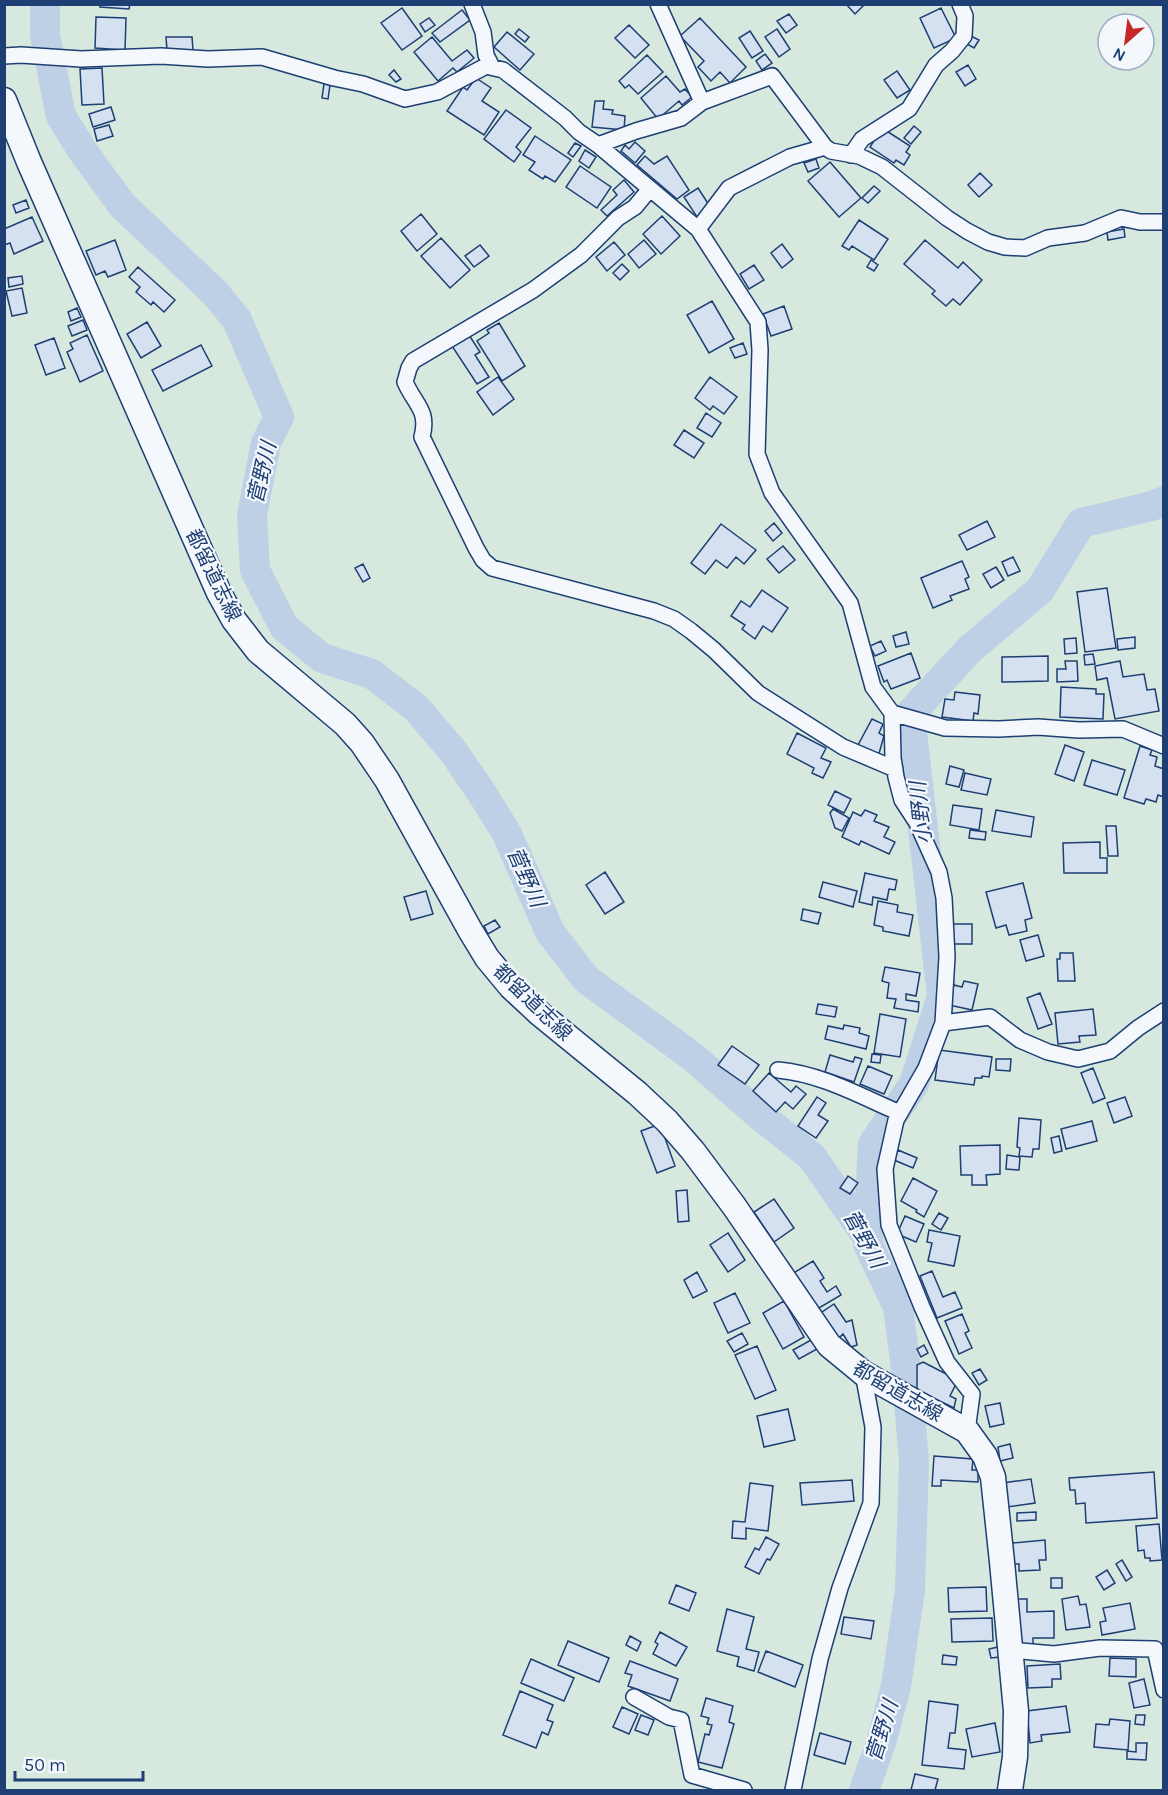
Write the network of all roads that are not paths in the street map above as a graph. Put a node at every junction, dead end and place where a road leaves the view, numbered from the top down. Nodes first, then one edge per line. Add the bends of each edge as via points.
1 (472, 4) edge
2 (658, 4) edge
3 (960, 4) edge
4 (4, 56) edge
5 (492, 67) junction
6 (4, 100) edge
7 (702, 102) junction
8 (598, 146) junction
9 (825, 147) junction
10 (851, 155) junction
11 (649, 190) junction
12 (1164, 222) edge
13 (698, 229) junction
14 (892, 713) junction
15 (1164, 746) edge
16 (895, 769) junction
17 (1164, 1011) edge
18 (943, 1023) junction
19 (778, 1070) dead end
20 (900, 1113) junction
21 (863, 1373) junction
22 (967, 1431) junction
23 (1010, 1650) junction
24 (1164, 1690) edge
25 (634, 1697) dead end
26 (744, 1791) edge
27 (793, 1791) edge
28 (1010, 1791) edge

1 - 5 street
2 - 7 street
3 - 10 street via 965,16 964,36 936,65 909,108 861,139
4 - 5 street via 262,57 405,99 437,92 486,66
5 - 8 street via 503,70
6 - 21 main road, 都留道志線 via 234,620 258,651 362,743 387,780 487,958 511,987 666,1121 734,1206 830,1345
7 - 8 street via 681,118
7 - 9 street via 772,76
8 - 11 street
9 - 10 street
9 - 13 street via 790,156 729,188
10 - 12 street via 882,166 947,218 988,242 1005,247 1025,248 1048,238 1085,233 1122,218
11 - 13 street
11 - 16 street via 581,255 533,290 413,362 405,382 424,414 422,437 476,548 492,568 674,619 714,650 758,693 843,747
13 - 14 street via 758,322 757,454 772,494 850,603 873,687
14 - 15 street via 945,728 1123,729
14 - 16 street
16 - 18 street via 902,800 939,872 944,898 948,957
17 - 18 street via 1110,1051 1078,1059 1020,1040 990,1017
18 - 20 street via 926,1068
19 - 20 street via 825,1079
20 - 22 street via 885,1169 890,1226 947,1362 972,1394
21 - 22 main road, 都留道志線
21 - 27 street via 873,1427 871,1503 823,1648
22 - 23 main road, 都留道志線 via 985,1456 993,1477
23 - 24 street via 1054,1654 1100,1648 1155,1649
23 - 28 main road, 都留道志線 via 1016,1711
25 - 26 street via 681,1720 692,1775

